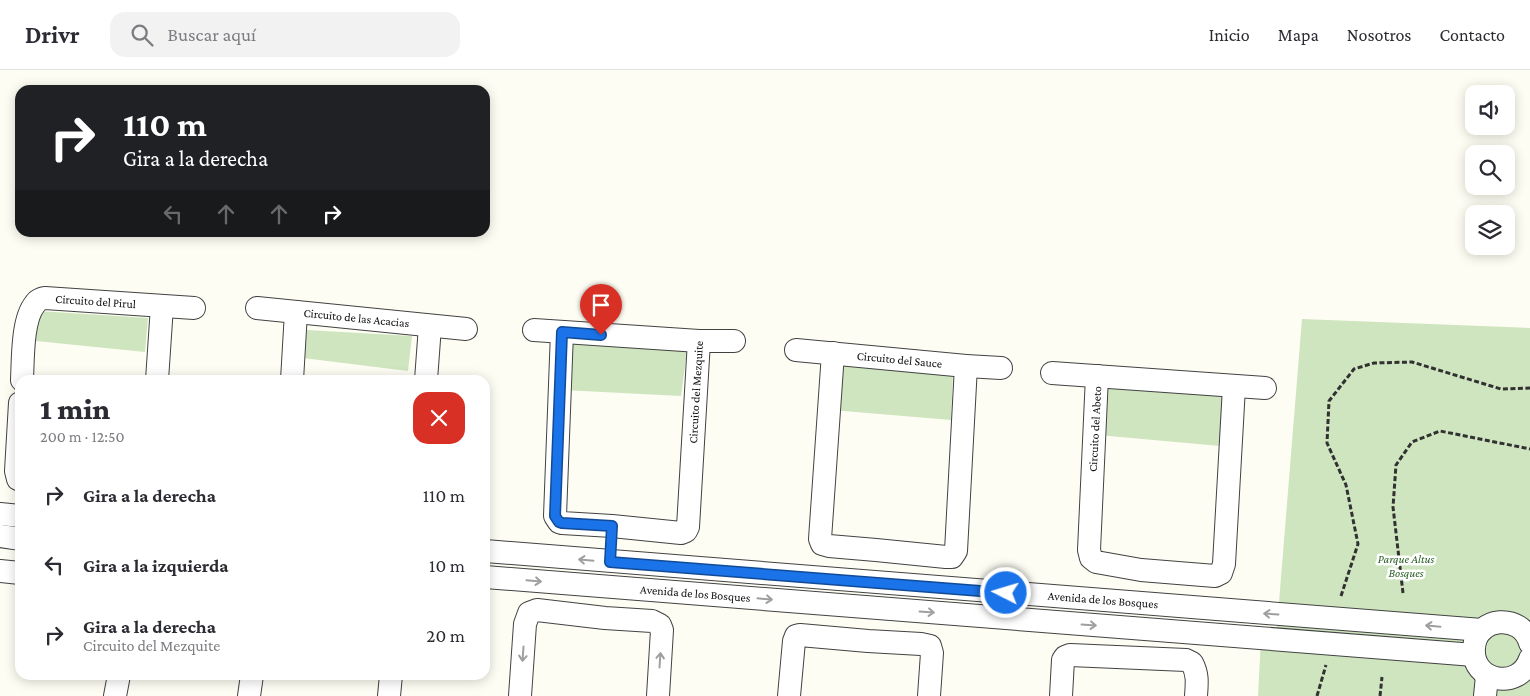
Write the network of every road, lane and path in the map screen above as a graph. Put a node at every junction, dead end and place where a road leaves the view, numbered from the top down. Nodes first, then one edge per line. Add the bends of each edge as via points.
1 (162, 306) junction
2 (194, 308) dead end
3 (257, 308) dead end
4 (296, 312) junction
5 (430, 326) junction
6 (466, 329) dead end
7 (534, 330) dead end
8 (562, 332) junction
9 (699, 341) junction
10 (734, 341) dead end
11 (796, 350) dead end
12 (833, 353) junction
13 (966, 366) junction
14 (1001, 368) dead end
15 (1052, 373) dead end
16 (22, 375) edge
17 (157, 375) edge
18 (292, 375) edge
19 (426, 375) edge
20 (1097, 376) junction
21 (1234, 387) junction
22 (1265, 388) dead end
23 (1530, 388) edge
24 (1530, 449) edge
25 (0, 514) edge
26 (15, 516) edge
27 (612, 526) junction
28 (0, 536) edge
29 (15, 538) edge
30 (876, 550) junction
31 (490, 552) edge
32 (610, 562) junction
33 (1141, 570) junction
34 (0, 571) edge
35 (15, 572) edge
36 (490, 577) edge
37 (873, 582) junction
38 (608, 586) junction
39 (1403, 593) dead end
40 (1140, 603) junction
41 (870, 608) junction
42 (606, 618) junction
43 (1335, 619) junction
44 (1139, 629) junction
45 (1482, 630) junction
46 (1529, 637) edge
47 (868, 641) junction
48 (1332, 644) junction
49 (1474, 655) junction
50 (1139, 659) junction
51 (1528, 663) edge
52 (1382, 677) dead end
53 (118, 680) edge
54 (251, 680) edge
55 (391, 680) edge
56 (1486, 686) edge
57 (115, 696) edge
58 (249, 696) edge
59 (389, 696) edge
60 (520, 696) edge
61 (658, 696) edge
62 (789, 696) edge
63 (929, 696) edge
64 (1061, 696) edge
65 (1196, 696) edge
66 (1317, 696) edge
67 (1380, 696) edge
68 (1519, 696) edge

1 - 2 street
1 - 16 street, Circuito del Pirul via 40,300 35,303 28,320
1 - 17 street
3 - 4 street
4 - 5 street, Circuito de las Acacias
4 - 18 street, Circuito de las Acacias
5 - 6 street, Circuito de las Acacias
5 - 19 street
7 - 8 street, Circuito del Mezquite
8 - 9 street, Circuito del Mezquite
8 - 27 street via 555,516 559,522
9 - 10 street
9 - 27 street, Circuito del Mezquite via 686,532
11 - 12 street, Circuito del Sauce
12 - 13 street, Circuito del Sauce
12 - 30 street via 820,539 822,544 829,546
13 - 14 street, Circuito del Sauce
13 - 30 street via 956,551 952,557
15 - 20 street
20 - 21 street, Circuito del Abeto
20 - 33 street, Circuito del Abeto via 1089,550 1096,562
21 - 22 street, Circuito del Abeto
21 - 33 street via 1221,573 1215,576
23 - 43 path via 1501,389 1412,362 1374,363 1354,369 1328,401 1327,443 1346,485 1358,544
24 - 39 path via 1440,431 1412,442 1396,466 1393,507
25 - 26 street
27 - 32 street
28 - 29 street
30 - 37 street
32 -> 31 street, Avenida de los Bosques
32 - 37 street, Avenida de los Bosques
32 - 38 street
33 - 40 street
34 - 35 street
36 -> 38 street, Avenida de los Bosques
37 - 40 street, Avenida de los Bosques
37 - 41 street
38 -> 41 street, Avenida de los Bosques
38 - 42 street
43 -> 40 street, Avenida de los Bosques
40 - 44 street
41 -> 44 street, Avenida de los Bosques
41 - 47 street
42 -> 60 street via 537,610 529,613 525,624
61 -> 42 street via 660,625 652,621
45 -> 43 street, Avenida de los Bosques
44 - 48 street, Avenida de los Bosques
44 - 50 street
45 - 46 street via 1489,624 1510,622
45 - 49 street via 1474,645
47 - 62 street via 796,636
47 - 63 street via 930,646
48 - 49 street, Avenida de los Bosques
48 - 66 path
49 - 56 street
50 - 64 street via 1065,657
50 - 65 street via 1192,663 1198,680
51 - 56 street via 1510,679
51 - 68 street
52 - 67 path
53 - 57 street
54 - 58 street
55 - 59 street

